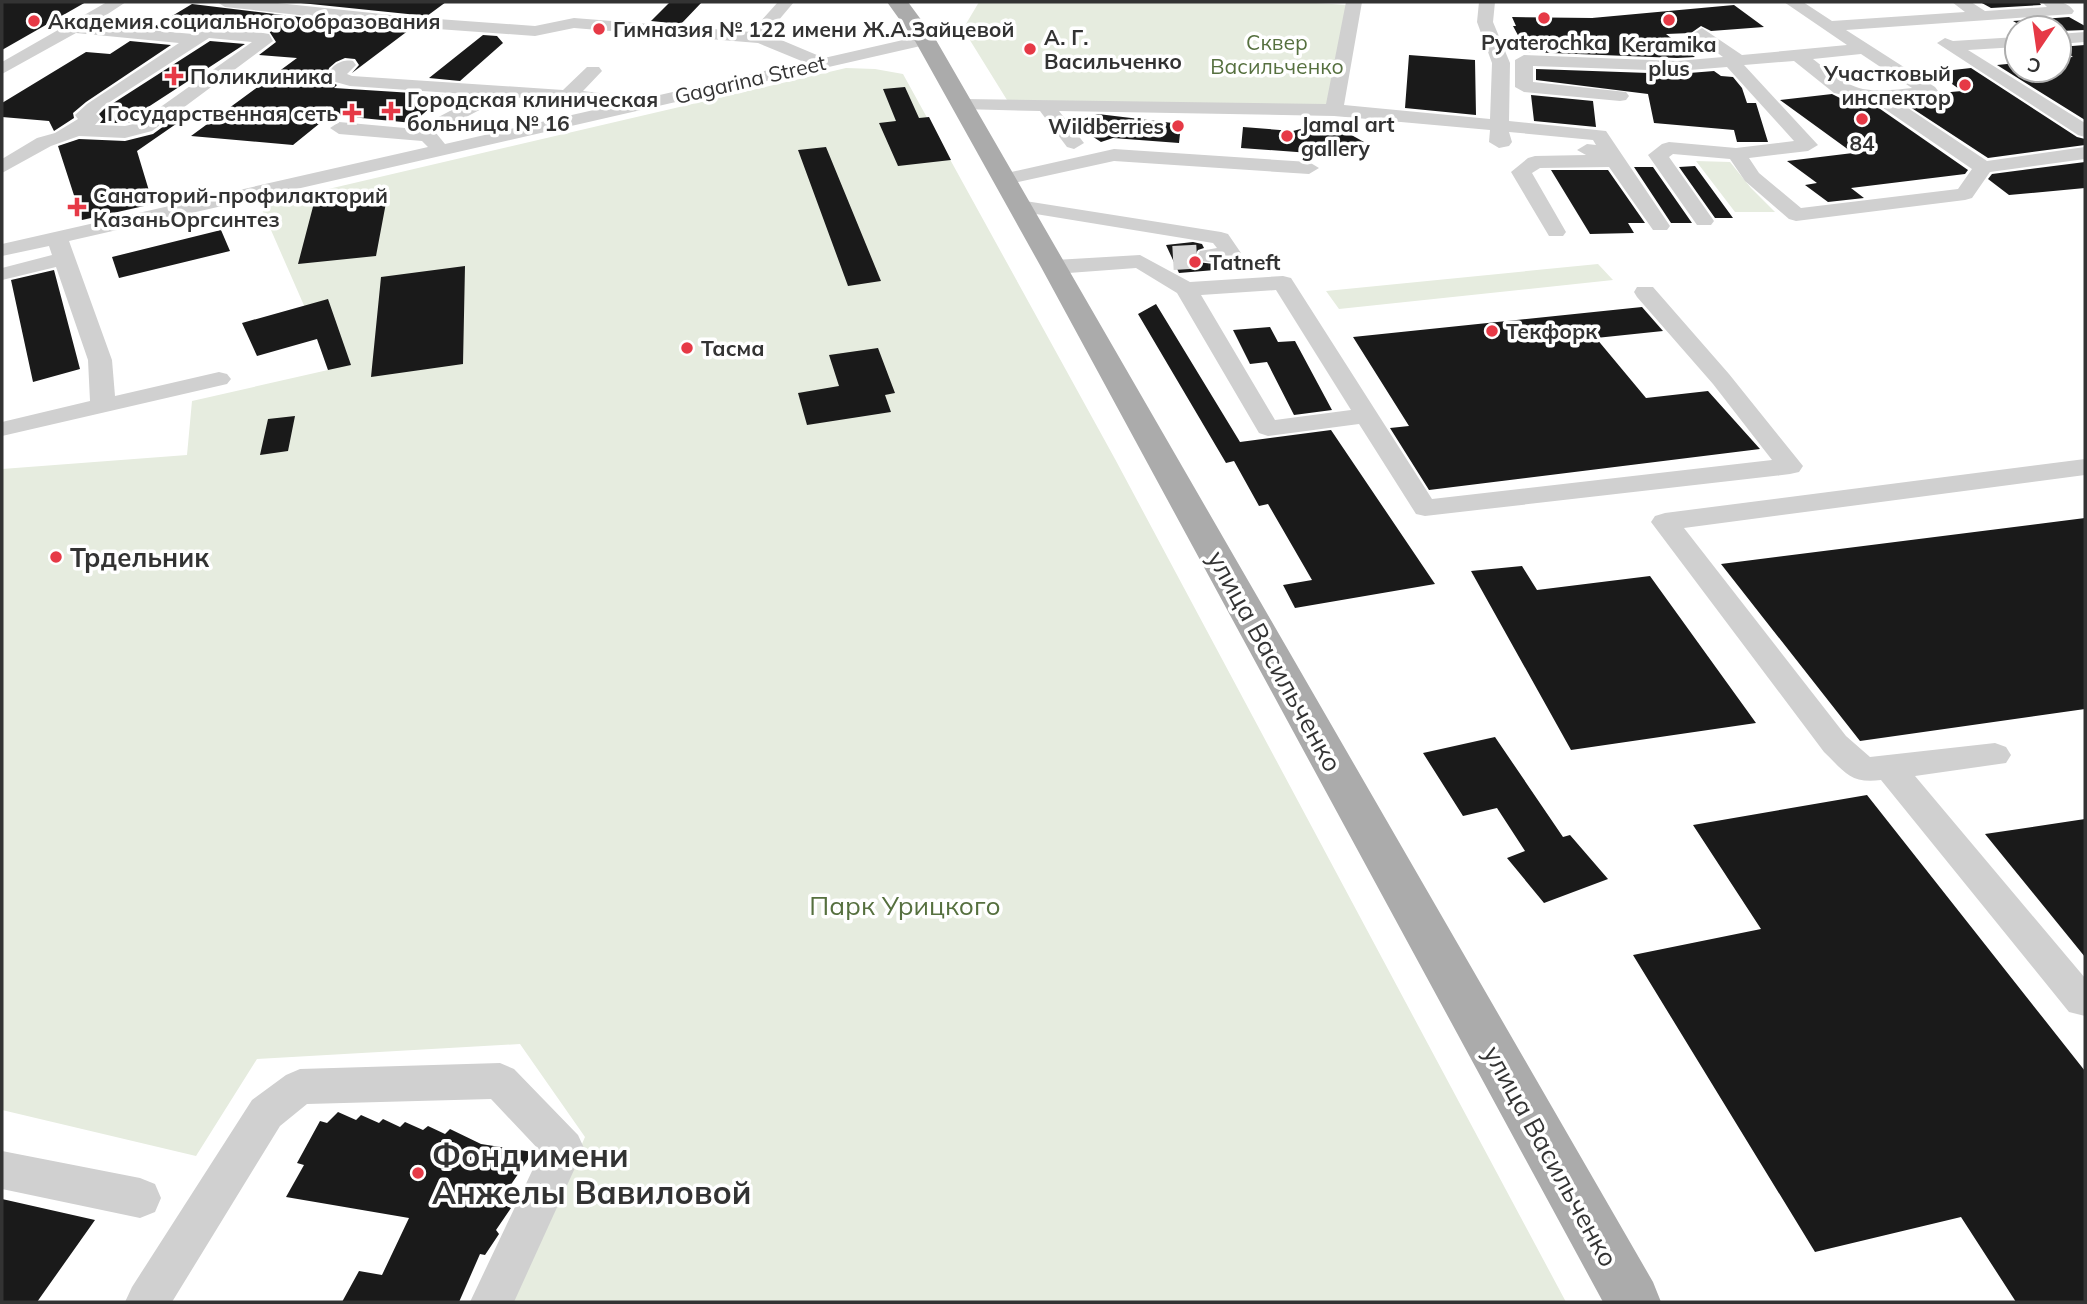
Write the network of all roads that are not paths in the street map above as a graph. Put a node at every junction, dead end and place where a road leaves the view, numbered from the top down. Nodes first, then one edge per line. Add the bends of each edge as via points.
1 (118, 2) edge
2 (225, 2) edge
3 (786, 2) edge
4 (897, 2) edge
5 (921, 2) edge
6 (1354, 2) edge
7 (1793, 2) edge
8 (1960, 2) edge
9 (2050, 2) edge
10 (247, 3) edge
11 (392, 4) edge
12 (1487, 6) edge
13 (428, 9) dead end
14 (314, 10) junction
15 (1982, 16) junction
16 (1911, 20) junction
17 (1505, 25) dead end
18 (1829, 26) junction
19 (2001, 27) dead end
20 (74, 28) junction
21 (918, 32) junction
22 (1702, 33) dead end
23 (756, 37) junction
24 (191, 42) junction
25 (2003, 42) edge
26 (1517, 44) dead end
27 (1573, 45) dead end
28 (1950, 46) junction
29 (1864, 49) junction
30 (1798, 55) junction
31 (1735, 61) junction
32 (821, 63) junction
33 (347, 65) dead end
34 (2, 69) edge
35 (593, 71) dead end
36 (500, 92) junction
37 (567, 96) junction
38 (1620, 96) dead end
39 (593, 97) dead end
40 (1879, 97) junction
41 (961, 104) junction
42 (1045, 105) junction
43 (1334, 110) junction
44 (1499, 126) junction
45 (339, 128) dead end
46 (76, 130) junction
47 (2085, 131) edge
48 (419, 135) junction
49 (1074, 143) dead end
50 (440, 150) junction
51 (2085, 153) edge
52 (1736, 154) junction
53 (1611, 155) junction
54 (2, 167) edge
55 (1983, 167) junction
56 (1309, 168) dead end
57 (1012, 192) junction
58 (1704, 221) dead end
59 (1661, 226) dead end
60 (1556, 232) dead end
61 (60, 248) junction
62 (2, 250) edge
63 (1208, 256) tunnel mouth
64 (1173, 258) tunnel mouth
65 (1140, 261) junction
66 (1055, 267) junction
67 (2, 274) edge
68 (1186, 289) junction
69 (1645, 292) dead end
70 (219, 379) dead end
71 (103, 406) junction
72 (1368, 415) junction
73 (2, 429) edge
74 (2085, 467) edge
75 (1995, 755) dead end
76 (1889, 767) junction
77 (2082, 1001) dead end
78 (2, 1170) edge
79 (140, 1198) dead end
80 (147, 1302) edge
81 (492, 1302) edge
82 (1633, 1302) edge

1 - 20 street
2 - 10 street
3 - 23 street
4 - 21 main road, улица Васильченко
5 - 21 main road
6 - 43 street
7 - 18 street
8 - 15 street
9 - 15 street via 2066,11
10 - 14 street
11 - 13 street
11 - 14 street
12 - 17 street
12 - 44 street via 1485,22 1501,62
14 - 23 street via 535,31 574,23
15 - 16 street
15 - 19 street
16 - 18 street
16 - 28 street
18 - 29 street
20 - 24 street
20 - 34 street
21 - 32 street, Gagarina Street
21 - 41 main road, улица Васильченко
22 - 31 street
23 - 32 street
24 - 46 street via 97,105 84,115 91,119
24 - 46 street via 206,33 265,41 145,127 125,132
25 - 28 street
26 - 27 street
28 - 47 street
29 - 30 street
29 - 40 street via 1928,91
30 - 31 street
30 - 40 street via 1840,89
31 - 38 street via 1676,66 1524,60 1524,88
31 - 52 street via 1808,145
32 - 50 street, Gagarina Street
33 - 36 street via 338,77 350,81
35 - 37 street
36 - 37 street
36 - 48 street
37 - 39 street
40 - 55 street
41 - 42 street
41 - 57 main road, улица Васильченко
42 - 43 street
42 - 49 street
43 - 44 street
44 - 53 street via 1499,142
45 - 48 street
46 - 54 street via 44,142
48 - 50 street via 428,136
50 - 61 street, Gagarina Street
51 - 55 street
52 - 55 street via 1752,177 1796,215 1965,194
52 - 58 street via 1669,148 1657,155
53 - 59 street
53 - 60 street via 1535,162 1521,172
56 - 57 street via 1114,155 1068,167
57 - 63 street via 1221,238 1230,253
57 - 66 main road, улица Васильченко
61 - 62 street, Gagarina Street
61 - 67 street
61 - 71 street via 100,360
64 - 65 street
65 - 66 street
65 - 68 street
66 - 82 main road, улица Васильченко
68 - 72 street via 1283,283
68 - 72 street via 1268,428
69 - 72 street via 1790,466 1425,508
70 - 71 street
71 - 73 street
74 - 76 street via 1665,522 1835,744 1863,770
75 - 76 street
76 - 77 street
78 - 79 street
80 - 81 street via 266,1113 300,1087 500,1081 564,1148

